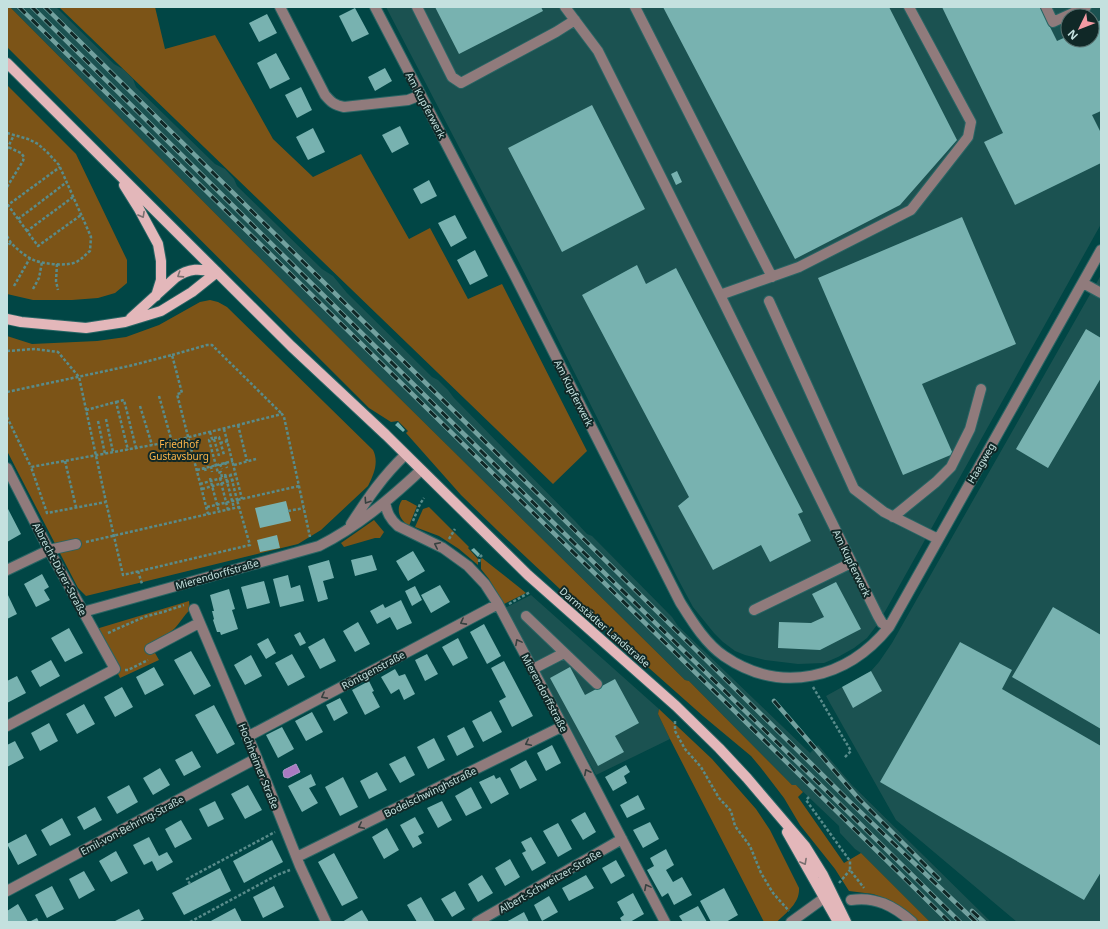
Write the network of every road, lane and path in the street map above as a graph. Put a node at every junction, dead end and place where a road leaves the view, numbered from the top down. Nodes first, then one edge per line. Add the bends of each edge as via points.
1 (280, 7) edge
2 (375, 7) edge
3 (417, 7) edge
4 (565, 7) edge
5 (635, 7) edge
6 (910, 7) edge
7 (1046, 7) edge
8 (1086, 7) edge
9 (575, 20) junction
10 (7, 63) edge
11 (421, 95) junction
12 (7, 133) edge
13 (14, 135) junction
14 (7, 148) edge
15 (60, 167) junction
16 (114, 170) junction
17 (67, 182) junction
18 (7, 187) edge
19 (73, 198) junction
20 (8, 206) edge
21 (81, 215) junction
22 (18, 219) junction
23 (27, 231) junction
24 (7, 236) edge
25 (11, 243) junction
26 (7, 245) edge
27 (1101, 250) edge
28 (30, 258) junction
29 (42, 262) junction
30 (57, 264) junction
31 (217, 272) junction
32 (772, 277) junction
33 (1082, 283) junction
34 (14, 286) dead end
35 (32, 289) dead end
36 (58, 290) dead end
37 (1101, 293) edge
38 (720, 295) junction
39 (156, 296) junction
40 (769, 301) dead end
41 (7, 319) edge
42 (125, 322) junction
43 (7, 352) edge
44 (172, 355) junction
45 (79, 377) junction
46 (981, 389) dead end
47 (7, 392) edge
48 (159, 396) dead end
49 (116, 402) junction
50 (140, 406) dead end
51 (86, 410) junction
52 (282, 414) junction
53 (7, 417) edge
54 (106, 419) dead end
55 (98, 421) dead end
56 (238, 425) junction
57 (224, 428) junction
58 (210, 432) junction
59 (188, 437) junction
60 (213, 439) junction
61 (228, 441) junction
62 (172, 442) junction
63 (220, 443) junction
64 (152, 445) junction
65 (136, 448) junction
66 (230, 448) junction
67 (128, 450) junction
68 (222, 450) junction
69 (113, 452) junction
70 (105, 454) junction
71 (224, 455) dead end
72 (405, 455) junction
73 (96, 456) junction
74 (219, 456) dead end
75 (256, 459) dead end
76 (233, 460) junction
77 (65, 461) junction
78 (247, 461) junction
79 (225, 462) junction
80 (220, 464) junction
81 (216, 465) junction
82 (234, 465) junction
83 (210, 466) junction
84 (31, 467) junction
85 (7, 468) edge
86 (205, 468) junction
87 (227, 468) dead end
88 (222, 469) dead end
89 (197, 470) junction
90 (421, 470) junction
91 (206, 472) dead end
92 (212, 472) dead end
93 (230, 474) junction
94 (236, 474) junction
95 (226, 475) junction
96 (219, 478) junction
97 (210, 479) junction
98 (237, 479) junction
99 (232, 481) junction
100 (227, 482) junction
101 (222, 483) junction
102 (200, 484) junction
103 (212, 486) junction
104 (299, 486) junction
105 (202, 489) junction
106 (242, 499) junction
107 (237, 500) junction
108 (232, 501) junction
109 (106, 502) junction
110 (227, 502) junction
111 (385, 502) junction
112 (217, 505) junction
113 (76, 507) junction
114 (207, 507) junction
115 (239, 507) junction
116 (234, 508) junction
117 (304, 508) junction
118 (228, 510) junction
119 (288, 511) dead end
120 (219, 512) junction
121 (208, 514) junction
122 (893, 517) junction
123 (348, 528) junction
124 (114, 536) junction
125 (938, 539) junction
126 (76, 544) joint
127 (313, 547) junction
128 (49, 550) junction
129 (852, 563) junction
130 (7, 570) edge
131 (530, 592) dead end
132 (499, 606) junction
133 (194, 609) joint
134 (754, 610) dead end
135 (83, 612) junction
136 (526, 616) dead end
137 (199, 623) junction
138 (889, 627) junction
139 (98, 638) junction
140 (150, 649) joint
141 (564, 653) junction
142 (847, 664) joint
143 (115, 669) junction
144 (533, 669) junction
145 (597, 684) dead end
146 (812, 685) dead end
147 (676, 706) junction
148 (7, 726) edge
149 (563, 726) junction
150 (247, 737) junction
151 (257, 758) junction
152 (844, 758) dead end
153 (808, 797) dead end
154 (284, 828) junction
155 (622, 839) junction
156 (299, 862) junction
157 (190, 884) dead end
158 (7, 891) edge
159 (828, 895) junction
160 (851, 900) dead end
161 (873, 900) junction
162 (793, 920) edge
163 (190, 922) edge
164 (326, 922) edge
165 (477, 922) edge
166 (665, 922) edge
167 (838, 922) edge
168 (846, 922) edge
169 (912, 922) edge

1 - 11 street via 325,95 337,106 408,100
2 - 11 street, Am Kupferwerk
3 - 9 street via 452,77 461,82
4 - 9 street, Am Kupferwerk
5 - 32 street
6 - 32 street via 972,122 968,137 911,210 799,267
7 - 8 street via 1053,22
9 - 38 street, Am Kupferwerk via 598,52
10 - 16 main road
11 - 142 street, Am Kupferwerk via 692,622 724,656 769,676 800,677 830,672
12 - 13 path
13 - 14 path
13 - 15 path via 38,144
14 - 18 path via 21,153 24,157
15 - 17 path
15 - 20 path
16 - 31 main road, Darmstädter Landstraße
16 -> 39 main road via 158,244 161,280
17 - 19 path
17 - 22 path
19 - 21 path
19 - 23 path
20 - 22 path
21 - 23 path via 38,246
21 - 30 path via 91,237 90,251 78,262
22 - 23 path
24 - 25 path
25 - 26 path
25 - 28 path
27 - 33 street, Haagweg
28 - 29 path
28 - 34 path
29 - 30 path
29 - 35 path via 39,278
30 - 36 path
31 -> 39 main road via 183,272
31 - 42 main road via 192,292 161,311
31 - 72 main road, Darmstädter Landstraße
32 - 38 street
33 - 37 street
33 - 125 street, Haagweg
38 - 129 street, Am Kupferwerk
39 - 42 main road
40 - 122 street via 854,489
41 - 42 main road via 86,328
43 - 45 path via 35,349 58,352
44 - 45 path
44 - 52 path via 212,345
44 - 59 path via 182,393 177,394
45 - 47 path
45 - 51 path
46 - 122 street via 970,429 951,467
48 - 62 path
49 - 51 path
49 - 65 path via 124,400
49 - 67 path
50 - 64 path
51 - 73 path
52 - 56 path
52 - 104 path
53 - 84 path
54 - 69 path
55 - 70 path
56 - 57 path
56 - 78 path
57 - 58 path
57 - 61 path
58 - 59 path
58 - 60 path
59 - 62 path
59 - 89 path
60 - 63 path via 219,437
60 - 74 path
60 - 81 path via 209,440
61 - 63 path
61 - 66 path
62 - 64 path
63 - 68 path
64 - 65 path
65 - 67 path
66 - 68 path
66 - 76 path
67 - 69 path
68 - 71 path
69 - 70 path
70 - 73 path
72 - 90 main road, Darmstädter Landstraße
72 -> 123 street, Mierendorffstraße via 378,484
73 - 77 path
73 - 109 path
75 - 78 path
76 - 79 path
76 - 82 path
77 - 84 path
77 - 113 path
78 - 82 path
79 - 80 path
79 - 87 path
80 - 81 path
80 - 88 path
81 - 83 path
81 - 96 path via 218,473 221,472
82 - 94 path
83 - 86 path
83 - 92 path
84 - 113 path via 47,513
85 - 128 street, Albrecht-Dürer-Straße
86 - 89 path
86 - 91 path
89 - 102 path
90 - 111 street, Mierendorffstraße
90 - 147 main road, Darmstädter Landstraße via 539,585
93 - 94 path
93 - 95 path
93 - 99 path
94 - 98 path
95 - 96 path
95 - 100 path
96 - 97 path
96 - 101 path
97 - 102 path
97 - 103 path
98 - 99 path
98 - 106 path
99 - 100 path
99 - 107 path
100 - 101 path
100 - 108 path
101 - 103 path
101 - 110 path
102 - 105 path
103 - 105 path
103 - 112 path
104 - 106 path
104 - 117 path
105 - 114 path
106 - 107 path
107 - 108 path
107 - 115 path
108 - 110 path
108 - 116 path
109 - 113 path
109 - 124 path
110 - 112 path
110 - 118 path
111 - 123 street, Mierendorffstraße
132 -> 111 street, Mierendorffstraße via 485,584 468,566 444,548 398,526 389,515
112 - 114 path
112 - 120 path
114 - 121 path
115 - 116 path
115 - 124 path via 250,545 123,575
116 - 118 path
117 - 119 path
117 - 127 path
118 - 120 path
120 - 121 path
121 - 124 path
122 - 125 street
123 - 127 street, Mierendorffstraße via 335,538
124 - 126 path
125 - 138 street, Haagweg
126 - 128 street
127 - 135 street, Mierendorffstraße
128 - 130 street
128 - 135 street, Albrecht-Dürer-Straße
129 - 134 street
129 - 138 street, Am Kupferwerk via 878,616
131 - 132 path
144 -> 132 street, Mierendorffstraße
132 -> 150 street, Röntgenstraße
133 - 137 street, Hochheimer Straße
133 - 139 path via 192,602 144,617
135 - 139 street, Albrecht-Dürer-Straße
136 - 141 street
137 - 140 street
137 - 150 street, Hochheimer Straße
138 - 142 street, Haagweg via 865,652
139 - 143 street, Albrecht-Dürer-Straße
140 - 143 path via 153,658 128,670
141 - 144 street
141 - 145 street
143 - 148 street
144 - 149 street, Mierendorffstraße
146 - 152 path via 850,751
147 - 159 main road, Darmstädter Landstraße via 719,748 770,805
147 - 162 path via 675,731 684,749 701,768 719,798 731,811 735,826 750,846 761,873
155 -> 149 street, Mierendorffstraße
149 -> 156 street, Bodelschwinghstraße
150 - 151 street, Hochheimer Straße
151 - 154 street, Hochheimer Straße
151 - 158 street, Emil-von-Behring-Straße
153 - 161 path via 806,800 850,861 850,870
154 - 156 street, Hochheimer Straße
154 - 157 path via 187,879
155 - 165 street, Albert-Schweitzer-Straße
166 -> 155 street, Mierendorffstraße
156 - 163 path
156 - 164 street, Hochheimer Straße
159 - 162 street
159 - 167 main road, Darmstädter Landstraße
159 - 168 main road, Darmstädter Landstraße
160 - 161 street
161 - 169 street via 892,907

